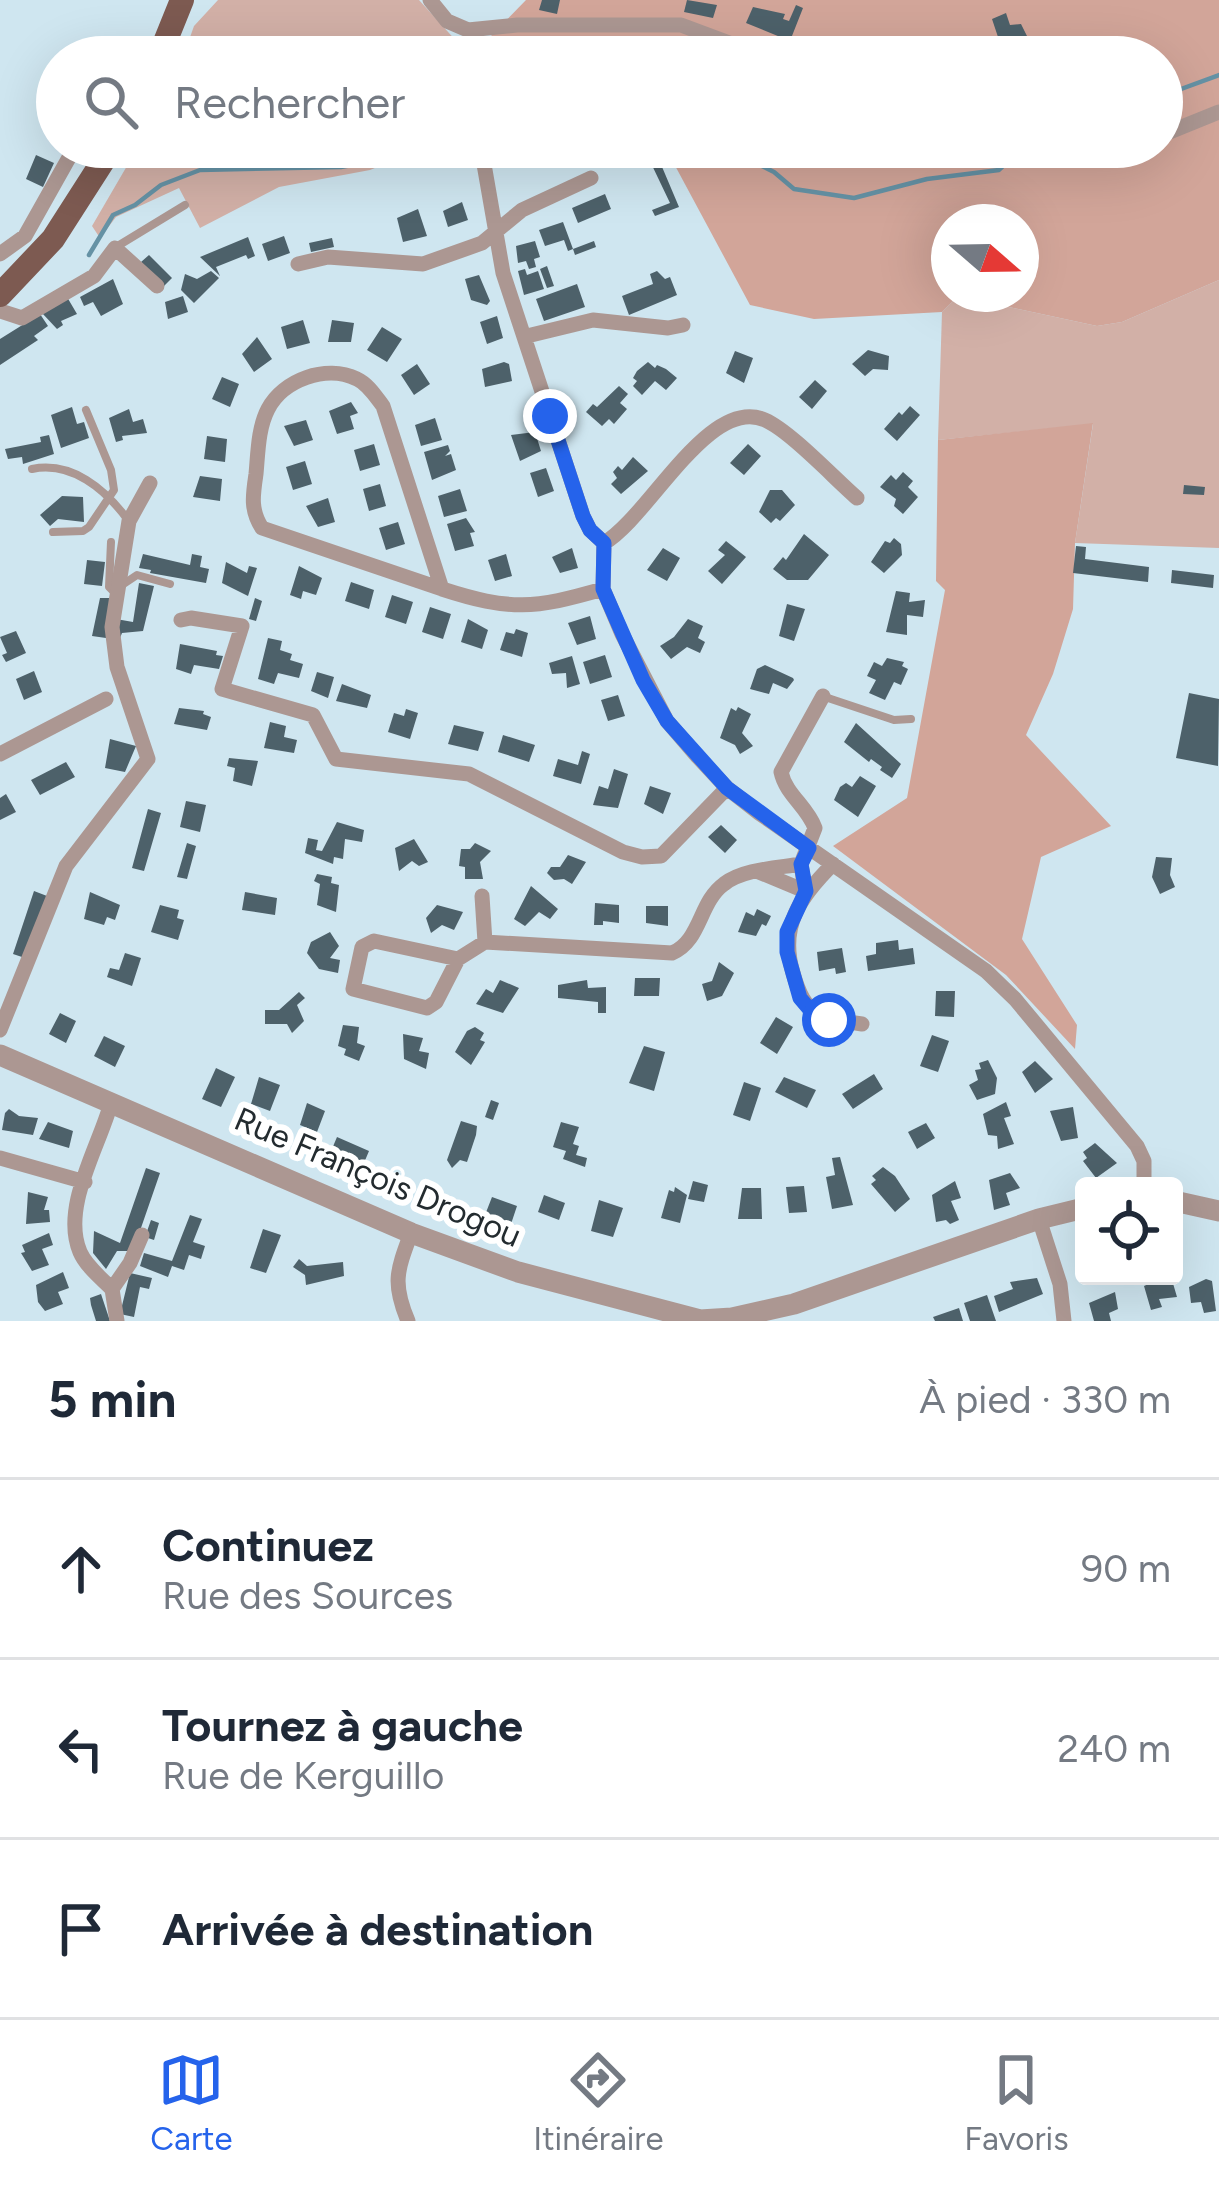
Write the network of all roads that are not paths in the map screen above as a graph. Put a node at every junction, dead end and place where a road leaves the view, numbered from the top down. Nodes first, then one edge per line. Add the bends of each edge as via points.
1 (430, 0) edge
2 (186, 2) edge
3 (468, 30) junction
4 (169, 36) edge
5 (469, 36) edge
6 (708, 36) edge
7 (1219, 112) edge
8 (1183, 127) edge
9 (63, 168) edge
10 (99, 168) edge
11 (485, 168) edge
12 (591, 178) dead end
13 (184, 205) dead end
14 (496, 234) junction
15 (115, 248) junction
16 (0, 254) edge
17 (298, 264) dead end
18 (157, 286) dead end
19 (0, 295) edge
20 (0, 310) edge
21 (683, 325) dead end
22 (527, 336) junction
23 (86, 410) dead end
24 (32, 469) dead end
25 (151, 483) dead end
26 (111, 497) junction
27 (857, 498) dead end
28 (129, 521) junction
29 (53, 532) dead end
30 (111, 542) dead end
31 (604, 543) junction
32 (170, 584) dead end
33 (442, 589) junction
34 (603, 589) junction
35 (118, 592) junction
36 (181, 620) dead end
37 (823, 696) joint
38 (106, 699) dead end
39 (911, 719) dead end
40 (2, 747) edge
41 (727, 788) junction
42 (805, 856) junction
43 (833, 865) junction
44 (760, 872) junction
45 (806, 891) junction
46 (482, 896) dead end
47 (485, 942) junction
48 (458, 959) junction
49 (862, 1024) dead end
50 (0, 1030) edge
51 (0, 1055) edge
52 (111, 1103) junction
53 (0, 1158) edge
54 (1144, 1177) edge
55 (85, 1182) junction
56 (1183, 1203) edge
57 (1075, 1210) edge
58 (1219, 1211) edge
59 (1039, 1220) junction
60 (410, 1233) junction
61 (142, 1235) dead end
62 (112, 1289) junction
63 (117, 1321) edge
64 (408, 1321) edge
65 (1064, 1321) edge

1 - 3 street
2 - 4 main road
3 - 5 street
3 - 6 street via 681,26
7 - 8 street
9 - 16 street via 25,236
10 - 19 main road via 53,239
11 - 14 street
12 - 14 street via 522,210
13 - 15 lane
14 - 17 street via 424,264 328,257
14 - 22 street
15 - 18 street
15 - 20 street via 94,276 22,318
21 - 22 street via 593,320
22 - 31 street via 583,516
23 - 26 lane via 111,470
24 - 26 lane via 58,467
25 - 28 street
26 - 28 lane
26 - 29 lane via 82,531
27 - 31 street via 767,421 732,417 713,427
28 - 35 street
30 - 35 lane via 109,591
31 - 34 street
32 - 35 lane via 137,575
33 - 33 street via 373,393 358,380 315,374 277,395 261,429 253,498 262,528
33 - 34 street via 519,607
34 - 41 street via 667,721
35 - 50 street via 112,648 148,759 66,866
36 - 41 street via 242,626 222,689 313,715 336,760 469,774 623,852 661,856
37 - 39 lane
37 - 42 street via 781,772 815,828
38 - 40 street
41 - 42 street
42 - 43 street
42 - 44 street
42 - 45 street
43 - 45 street
43 - 54 street via 1016,999 1137,1146
44 - 45 street
44 - 47 street via 722,885 686,947 672,953
45 - 49 street via 787,932 800,998 829,1020
46 - 47 street
47 - 48 street
48 - 48 street via 427,1008 353,989 362,947 374,940
51 - 52 street, Rue François Drogou
52 - 55 street
52 - 60 street, Rue François Drogou
53 - 55 street
55 - 62 street via 74,1231 82,1256
56 - 58 street
57 - 59 street, Rue François Drogou
59 - 60 street, Rue François Drogou via 794,1304 700,1320 518,1272
59 - 65 street
60 - 64 street via 395,1278
61 - 62 street
62 - 63 street

